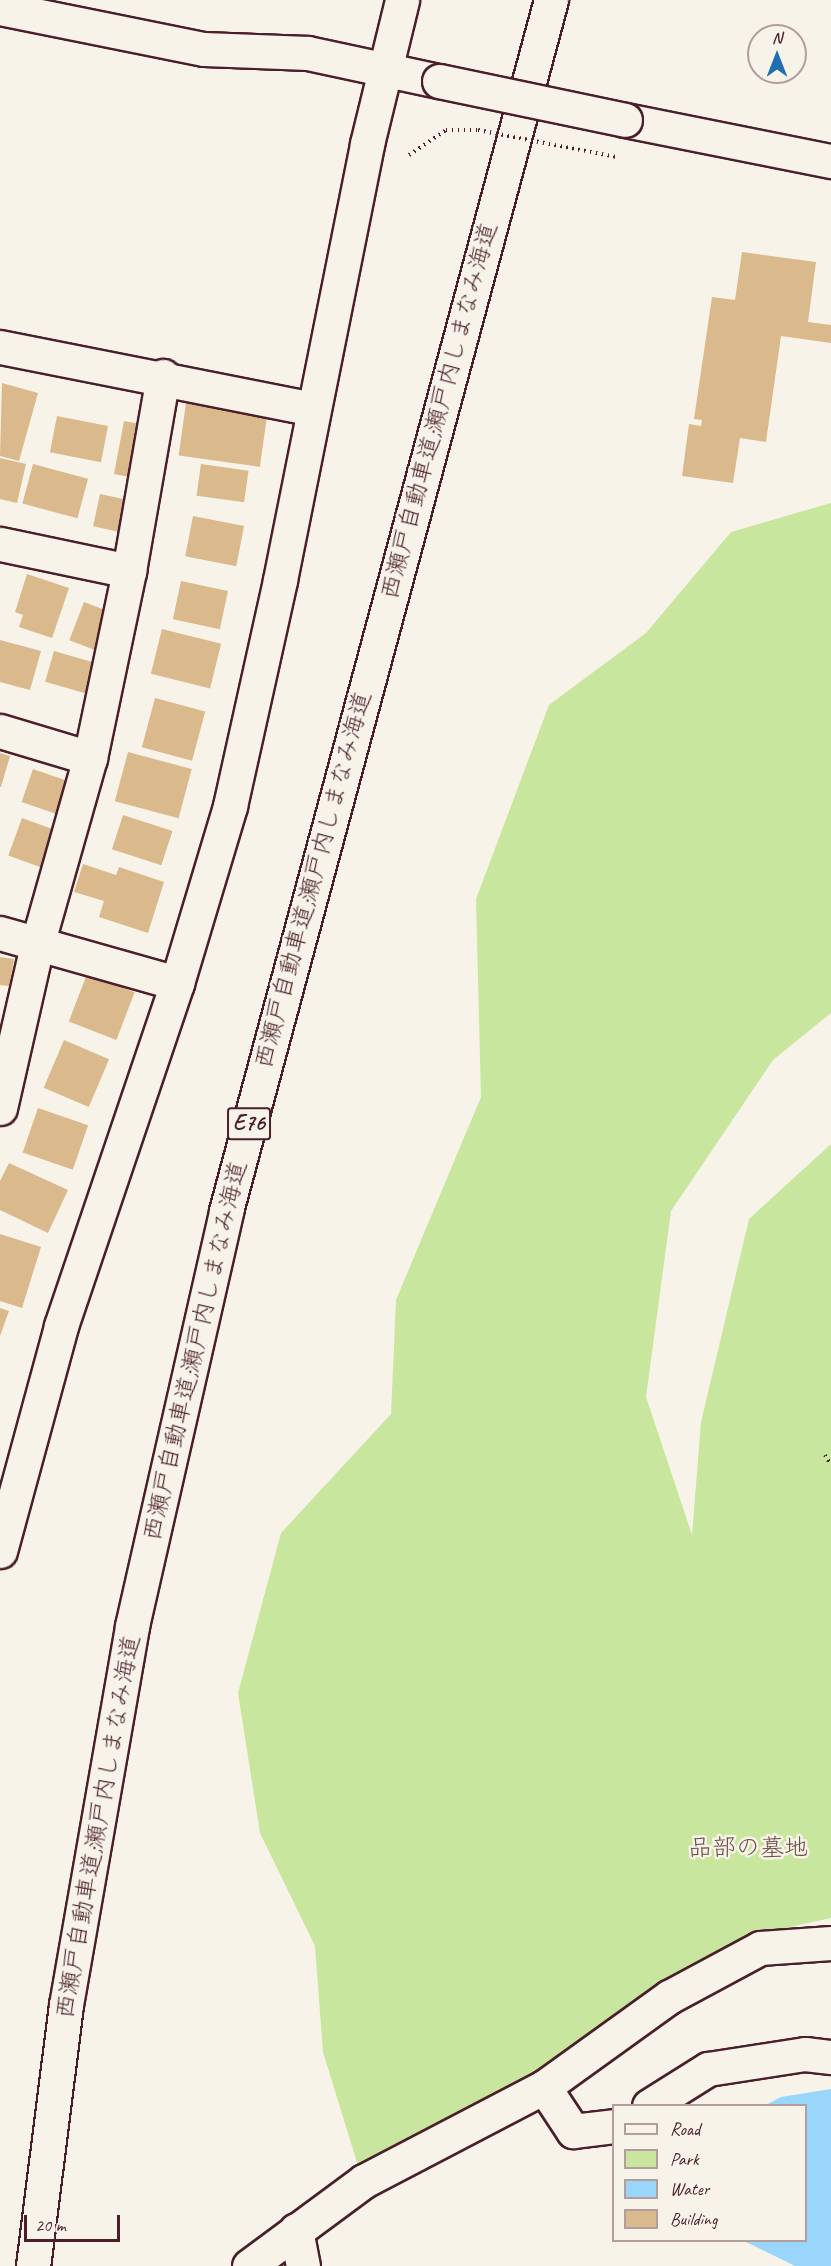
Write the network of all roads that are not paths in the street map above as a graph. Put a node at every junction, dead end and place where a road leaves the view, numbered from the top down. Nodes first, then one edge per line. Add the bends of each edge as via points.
1 (402, 0) edge
2 (551, 0) edge
3 (0, 8) edge
4 (385, 69) junction
5 (831, 161) edge
6 (0, 346) edge
7 (163, 376) junction
8 (313, 409) junction
9 (0, 544) edge
10 (129, 571) junction
11 (0, 730) edge
12 (90, 758) junction
13 (0, 933) edge
14 (37, 945) junction
15 (177, 983) junction
16 (0, 1108) edge
17 (2, 1533) edge
18 (831, 1943) edge
19 (831, 2057) edge
20 (544, 2087) junction
21 (653, 2104) edge
22 (612, 2126) edge
23 (296, 2230) junction
24 (33, 2266) edge
25 (249, 2266) edge
26 (303, 2266) edge

1 - 4 main road
2 - 24 main road, 西瀬戸自動車道;瀬戸内しまなみ海道 / E76 via 226,1211 130,1638 66,2005
3 - 4 main road via 204,49 308,52
4 - 5 main road, bridge
4 - 8 main road
6 - 7 main road
7 - 8 main road
7 - 10 main road
8 - 15 main road via 231,806
9 - 10 main road
10 - 12 main road
11 - 12 main road
12 - 14 main road
13 - 14 main road
14 - 15 main road
14 - 16 main road
15 - 17 main road via 61,1326
18 - 20 main road via 760,1948 669,1997
19 - 21 main road via 805,2054 708,2069
20 - 22 main road via 573,2132
20 - 23 main road via 364,2181
23 - 25 main road
23 - 26 main road

